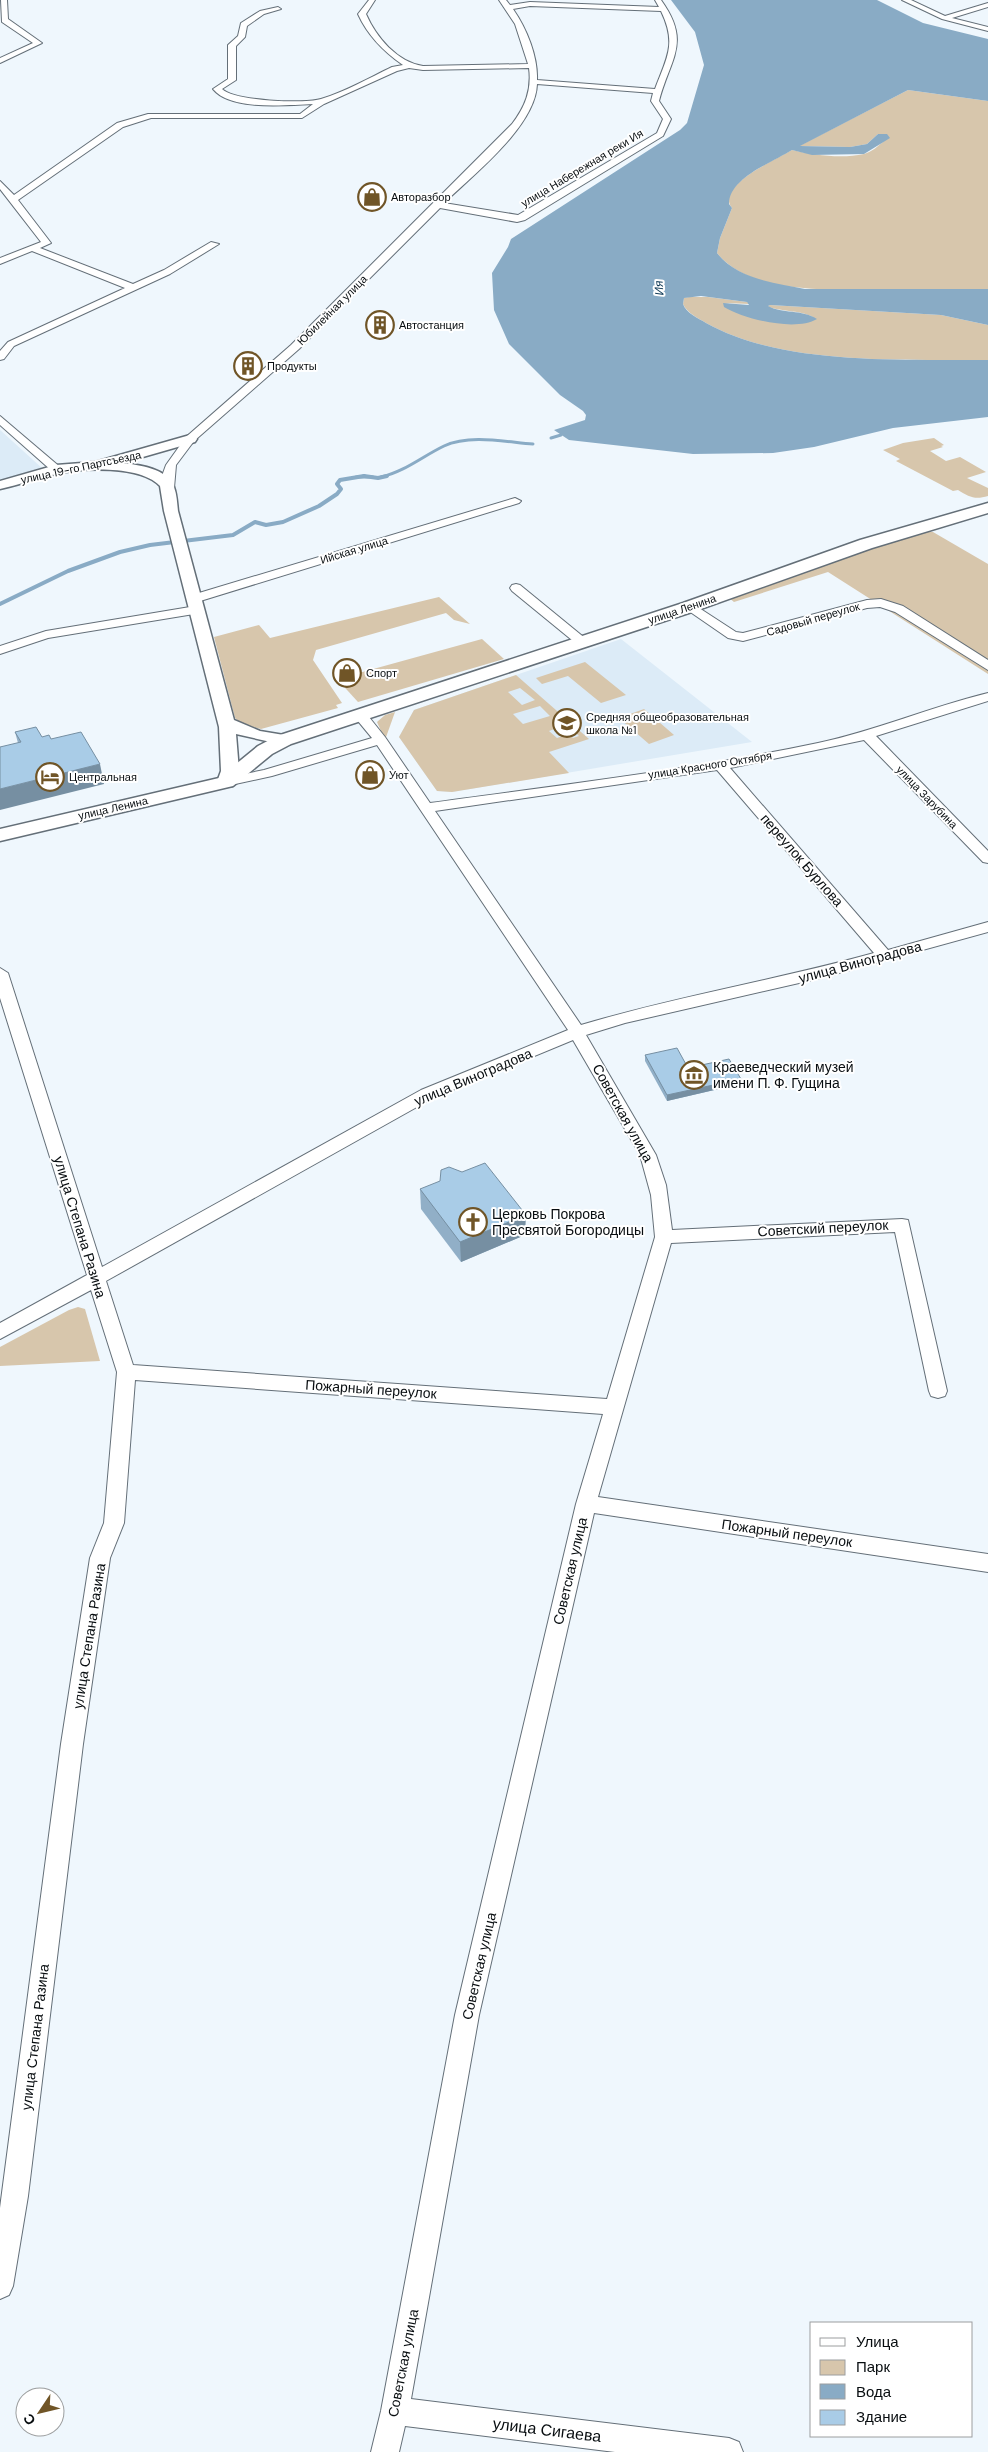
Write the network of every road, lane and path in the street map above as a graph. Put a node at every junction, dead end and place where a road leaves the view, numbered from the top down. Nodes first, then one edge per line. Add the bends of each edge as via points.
1 (4, 0) edge
2 (372, 0) edge
3 (658, 0) edge
4 (905, 0) edge
5 (506, 3) edge
6 (988, 5) edge
7 (278, 9) dead end
8 (665, 9) junction
9 (944, 18) junction
10 (988, 29) edge
11 (0, 61) edge
12 (409, 66) junction
13 (534, 66) junction
14 (535, 82) junction
15 (657, 91) junction
16 (321, 102) junction
17 (0, 184) edge
18 (14, 199) junction
19 (437, 205) junction
20 (214, 244) dead end
21 (32, 248) junction
22 (1, 259) edge
23 (132, 287) junction
24 (0, 357) edge
25 (0, 419) edge
26 (190, 439) junction
27 (96, 466) junction
28 (56, 469) junction
29 (0, 485) edge
30 (168, 488) junction
31 (515, 501) dead end
32 (988, 508) edge
33 (516, 588) dead end
34 (195, 605) junction
35 (689, 607) junction
36 (582, 642) junction
37 (0, 650) edge
38 (988, 666) edge
39 (988, 697) edge
40 (369, 718) junction
41 (226, 723) junction
42 (866, 734) junction
43 (284, 740) junction
44 (380, 740) junction
45 (265, 750) junction
46 (332, 755) junction
47 (394, 761) junction
48 (719, 764) junction
49 (281, 769) junction
50 (226, 782) junction
51 (426, 808) junction
52 (0, 835) edge
53 (988, 858) edge
54 (988, 927) edge
55 (884, 956) junction
56 (0, 973) edge
57 (578, 1032) junction
58 (664, 1237) junction
59 (96, 1278) junction
60 (0, 1332) edge
61 (126, 1372) junction
62 (938, 1391) dead end
63 (616, 1407) junction
64 (586, 1504) junction
65 (988, 1563) edge
66 (0, 2286) edge
67 (394, 2411) junction
68 (380, 2451) edge
69 (729, 2452) edge

1 - 11 street via 5,20 38,43
2 - 12 street via 362,14 372,34
3 - 8 street
4 - 9 street
5 - 8 street
5 - 13 street, Юбилейная улица via 517,18
6 - 9 street
7 - 16 street via 262,12 244,24 240,37 232,45 232,80 217,89 224,96 252,101
8 - 15 street via 676,40 673,59
9 - 10 street
12 - 13 street
12 - 16 street via 395,69
13 - 14 street, Юбилейная улица
14 - 15 street
14 - 19 street, Юбилейная улица via 526,109 512,130
15 - 19 street, улица Набережная реки Ия via 655,101 667,119 660,134 519,218
16 - 18 street via 302,116 151,116 120,125
17 - 18 street
18 - 21 street via 46,243
19 - 26 street, Юбилейная улица via 295,347
20 - 23 street via 167,272
21 - 22 street
21 - 23 street
23 - 24 street via 11,344
25 - 28 street
26 - 27 street, улица 19-го Партсъезда
26 - 30 street, Юбилейная улица via 172,465
27 - 28 street, улица 19-го Партсъезда
27 - 30 street via 151,473
28 - 29 street, улица 19-го Партсъезда
30 - 34 street, Юбилейная улица
31 - 34 street, Ийская улица
32 - 35 main road, улица Ленина via 866,544
33 - 36 street
34 - 37 street, Ийская улица via 46,635
34 - 41 street, Юбилейная улица
35 - 36 main road, улица Ленина
35 - 38 street, Садовый переулок via 732,635 743,637 867,604 882,603 899,609
36 - 40 main road, улица Ленина
39 - 42 street, улица Красного Октября
40 - 43 main road, улица Ленина
40 - 44 street, Советская улица
41 - 43 street via 254,736
41 - 50 street, Юбилейная улица via 230,771
42 - 48 street, улица Красного Октября via 818,747
42 - 53 street, улица Зарубина
43 - 45 main road, улица Ленина
44 - 46 street
44 - 47 street, Советская улица
45 - 49 street via 261,757 265,762 272,768
45 - 50 main road, улица Ленина
46 - 47 street via 374,756
46 - 49 street
47 - 51 street, Советская улица
48 - 51 street, улица Красного Октября
48 - 55 street, переулок Бурлова
49 - 50 street
50 - 52 main road, улица Ленина
51 - 57 street, Советская улица
54 - 55 street, улица Виноградова
55 - 57 street, улица Виноградова via 772,986 622,1018
56 - 59 street, улица Степана Разина
57 - 58 street, Советская улица via 653,1168 662,1201
57 - 59 street, улица Виноградова via 427,1094
58 - 62 street, Советский переулок via 902,1224
58 - 63 street, Советская улица
59 - 60 street, улица Виноградова
59 - 61 street, улица Степана Разина
61 - 63 street, Пожарный переулок
61 - 66 street, улица Степана Разина via 114,1522 100,1558 72,1744 15,2196
63 - 64 street, Советская улица
64 - 65 street, Пожарный переулок
64 - 67 street, Советская улица via 467,2014
67 - 68 street, Советская улица
67 - 69 street, улица Сигаева

